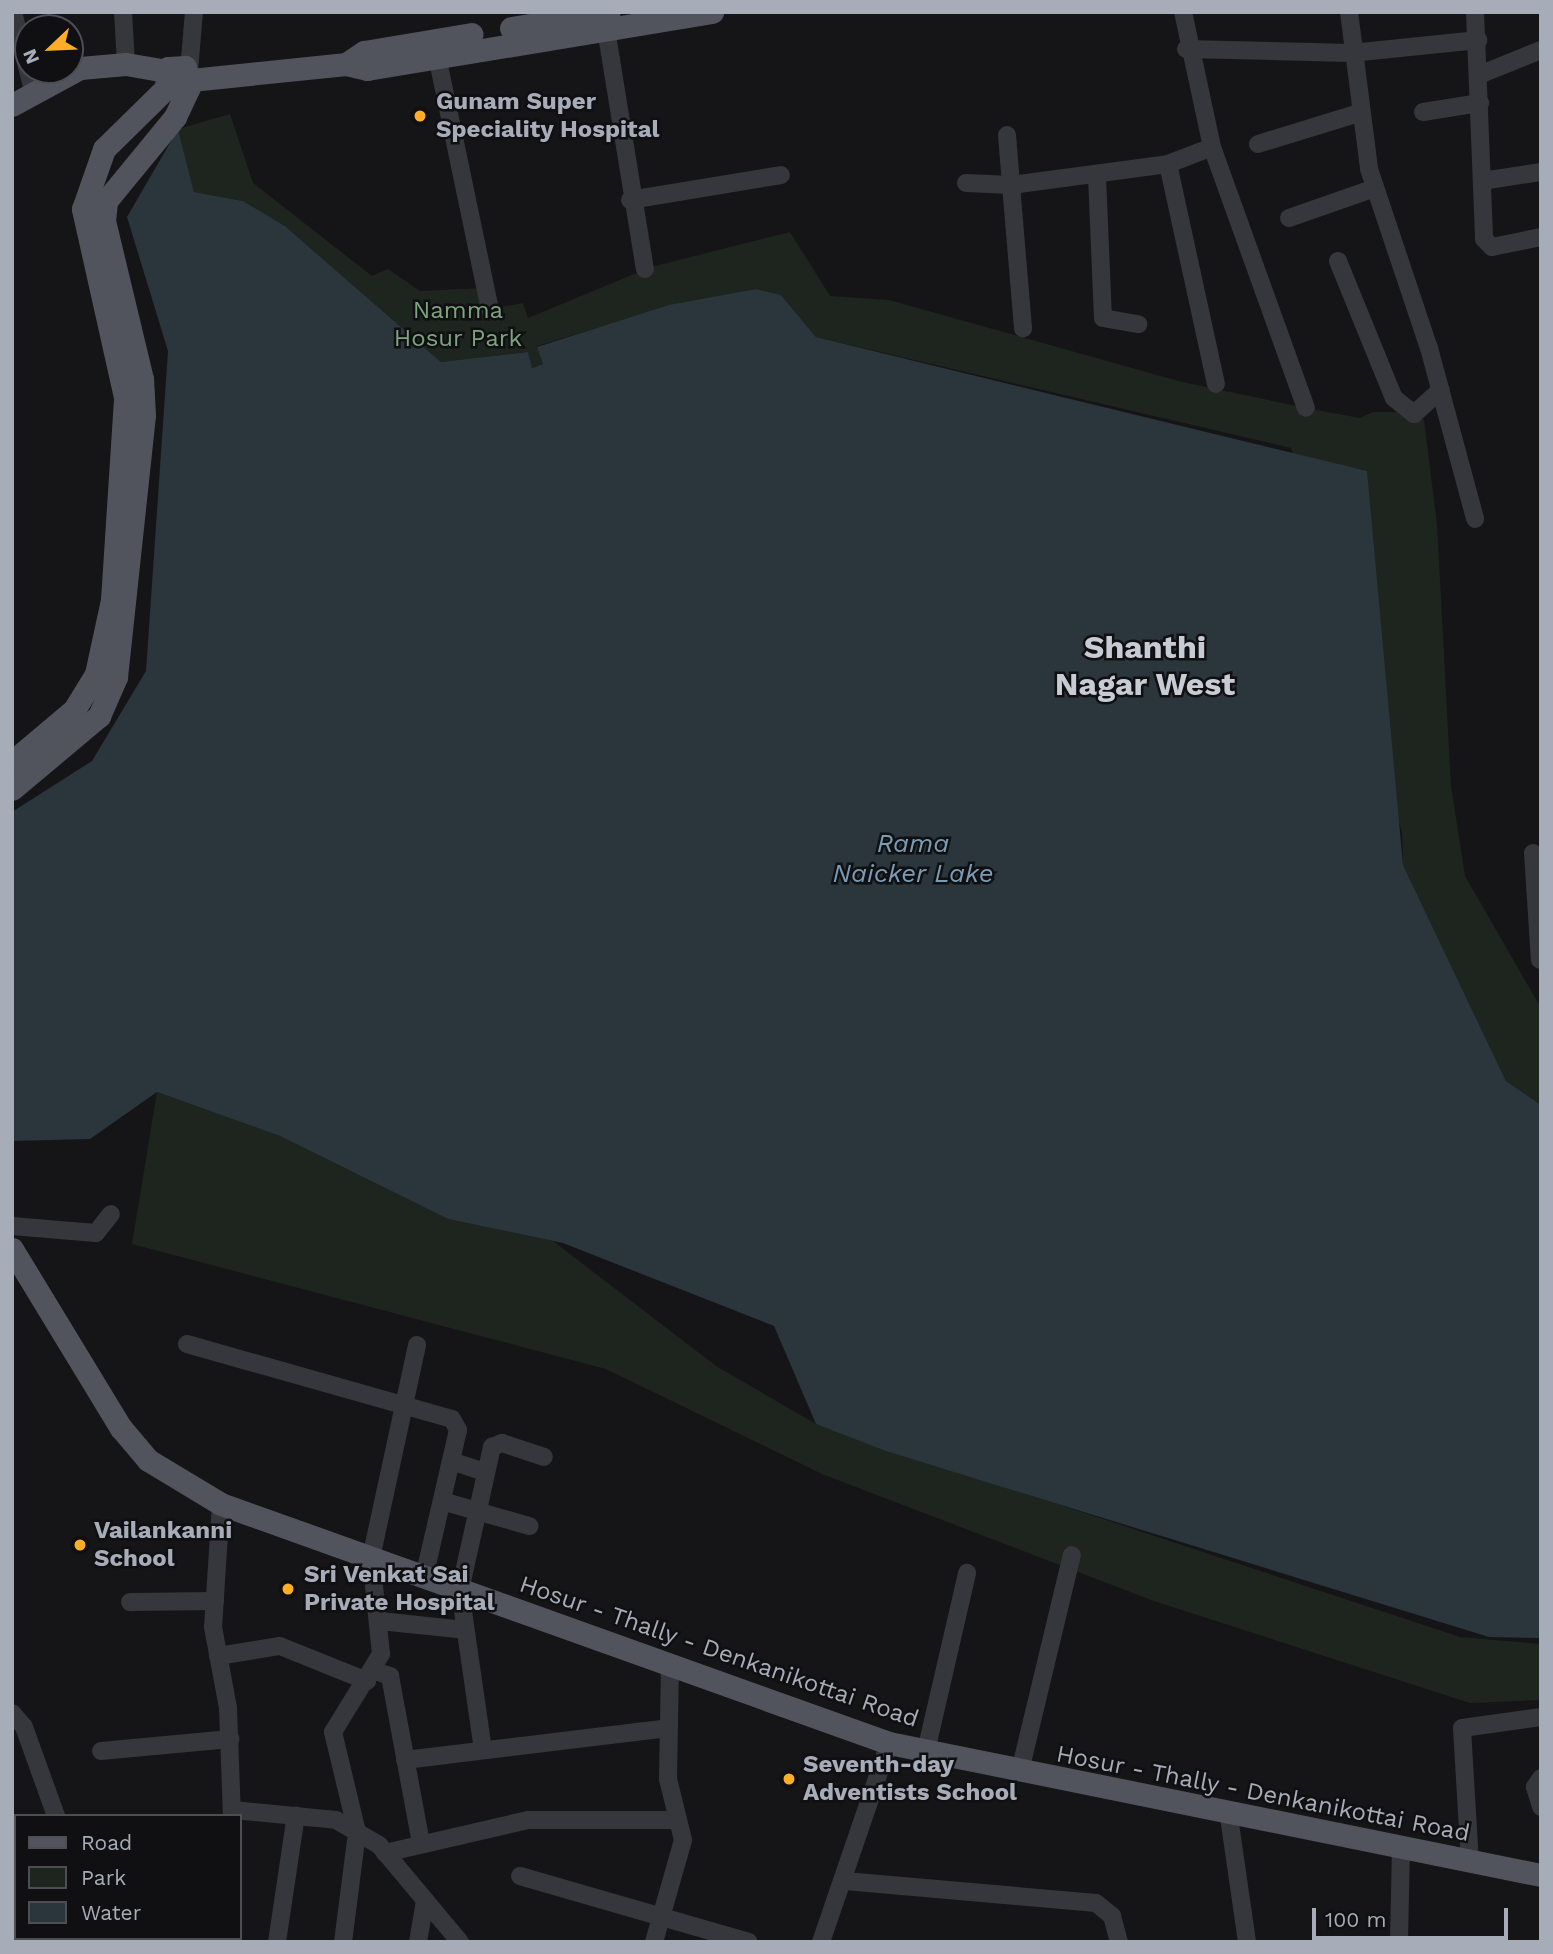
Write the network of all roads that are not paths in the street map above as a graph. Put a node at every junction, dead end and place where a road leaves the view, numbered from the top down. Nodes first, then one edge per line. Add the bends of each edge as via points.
1 (13, 12) edge
2 (124, 12) edge
3 (194, 12) edge
4 (712, 12) edge
5 (1183, 12) edge
6 (1349, 12) edge
7 (1475, 12) edge
8 (605, 17) edge
9 (1478, 40) junction
10 (1186, 49) junction
11 (1541, 50) edge
12 (1351, 53) junction
13 (437, 56) junction
14 (125, 64) junction
15 (346, 64) junction
16 (1479, 75) junction
17 (175, 83) junction
18 (33, 90) junction
19 (1480, 103) junction
20 (12, 105) edge
21 (1359, 113) junction
22 (1423, 113) dead end
23 (1007, 135) dead end
24 (1258, 144) dead end
25 (1212, 147) junction
26 (1168, 164) junction
27 (1541, 172) edge
28 (781, 175) dead end
29 (1097, 176) junction
30 (1482, 181) junction
31 (966, 183) dead end
32 (1011, 185) junction
33 (1375, 188) junction
34 (630, 200) junction
35 (1289, 218) dead end
36 (1541, 237) edge
37 (1338, 261) dead end
38 (645, 269) dead end
39 (490, 309) dead end
40 (1138, 324) dead end
41 (1023, 328) dead end
42 (1216, 384) dead end
43 (1441, 390) junction
44 (1306, 408) dead end
45 (1475, 519) dead end
46 (12, 762) edge
47 (12, 789) edge
48 (1533, 853) dead end
49 (1540, 960) edge
50 (111, 1214) dead end
51 (12, 1226) edge
52 (12, 1249) edge
53 (187, 1344) dead end
54 (417, 1345) dead end
55 (404, 1403) junction
56 (544, 1457) dead end
57 (451, 1461) junction
58 (485, 1472) junction
59 (442, 1502) junction
60 (221, 1504) junction
61 (477, 1510) junction
62 (529, 1527) dead end
63 (1072, 1555) dead end
64 (371, 1558) junction
65 (967, 1573) dead end
66 (424, 1577) junction
67 (460, 1590) junction
68 (215, 1601) junction
69 (130, 1602) dead end
70 (380, 1620) junction
71 (465, 1630) junction
72 (218, 1656) junction
73 (670, 1664) junction
74 (371, 1676) junction
75 (12, 1713) edge
76 (1541, 1717) edge
77 (668, 1728) junction
78 (229, 1739) junction
79 (889, 1743) junction
80 (483, 1749) junction
81 (101, 1751) dead end
82 (926, 1751) junction
83 (405, 1760) junction
84 (1020, 1772) junction
85 (1541, 1778) edge
86 (1541, 1807) edge
87 (1228, 1810) junction
88 (232, 1813) edge
89 (55, 1814) edge
90 (296, 1815) junction
91 (678, 1820) junction
92 (357, 1832) junction
93 (421, 1844) junction
94 (1401, 1850) junction
95 (386, 1853) junction
96 (1470, 1863) junction
97 (1541, 1875) edge
98 (520, 1876) dead end
99 (845, 1881) junction
100 (425, 1902) junction
101 (661, 1912) junction
102 (277, 1942) edge
103 (343, 1942) edge
104 (418, 1942) edge
105 (460, 1942) edge
106 (654, 1942) edge
107 (749, 1942) edge
108 (821, 1942) edge
109 (1119, 1942) edge
110 (1247, 1942) edge
111 (1399, 1942) edge

1 - 18 street
2 - 14 street
3 - 17 street
4 - 8 main road
5 - 10 street
6 - 12 street
7 - 9 street
8 - 13 main road
8 - 15 main road via 364,52
8 - 34 street
9 - 12 street
9 - 16 street
10 - 12 street
10 - 25 street
11 - 16 street
12 - 21 street
13 - 15 main road via 367,69
13 - 39 street
14 - 17 main road
14 - 18 main road via 80,68
15 - 17 main road
16 - 19 street
17 - 46 main road via 116,133 91,174 83,209 125,397 112,600 96,674 74,710
17 - 47 main road via 175,117 106,201 104,221 142,379 144,415 116,677 99,716
18 - 20 main road
19 - 22 street
19 - 30 street
21 - 24 street
21 - 33 street
23 - 32 street
25 - 26 street
25 - 44 street
26 - 29 street
26 - 42 street
27 - 30 street
28 - 34 street
29 - 32 street
29 - 40 street via 1103,318
30 - 36 street via 1487,245
31 - 32 street
32 - 41 street
33 - 35 street
33 - 43 street
34 - 38 street
37 - 43 street via 1394,398 1414,414
43 - 45 street
48 - 49 street
50 - 51 street via 96,1233
52 - 60 main road, Hosur - Thally - Denkanikottai Road via 121,1428 148,1460
53 - 55 street
54 - 55 street
55 - 57 street via 457,1424
55 - 64 street
56 - 58 street via 496,1444
57 - 58 street
57 - 59 street
58 - 61 street
59 - 61 street
59 - 66 street
60 - 64 main road, Hosur - Thally - Denkanikottai Road
60 - 68 street
61 - 62 street
61 - 67 street
63 - 84 street
64 - 66 main road, Hosur - Thally - Denkanikottai Road
64 - 70 street
65 - 82 street
66 - 67 main road, Hosur - Thally - Denkanikottai Road
67 - 71 street
67 - 73 main road, Hosur - Thally - Denkanikottai Road
68 - 69 street
68 - 72 street
70 - 71 street
70 - 74 street
71 - 80 street
72 - 74 street via 280,1646
72 - 78 street
73 - 77 street
73 - 79 main road, Hosur - Thally - Denkanikottai Road
74 - 83 street via 390,1676
74 - 92 street via 333,1731
75 - 89 street via 24,1727
76 - 96 street via 1462,1728
77 - 80 street
77 - 91 street via 667,1779
78 - 81 street
78 - 88 street
79 - 82 main road, Hosur - Thally - Denkanikottai Road
79 - 99 street
80 - 83 street
82 - 84 main road, Hosur - Thally - Denkanikottai Road
83 - 93 street
84 - 87 main road, Hosur - Thally - Denkanikottai Road
85 - 86 street via 1535,1790
87 - 94 main road, Hosur - Thally - Denkanikottai Road
87 - 110 street
88 - 90 street
90 - 92 street via 336,1820
90 - 102 street
91 - 93 street via 528,1820
91 - 101 street via 680,1859
92 - 95 street
92 - 103 street
93 - 95 street
94 - 96 main road, Hosur - Thally - Denkanikottai Road
94 - 111 street
95 - 100 street
96 - 97 main road, Hosur - Thally - Denkanikottai Road
98 - 101 street
99 - 108 street
99 - 109 street via 1096,1903 1112,1916
100 - 104 street
100 - 105 street
101 - 106 street
101 - 107 street

